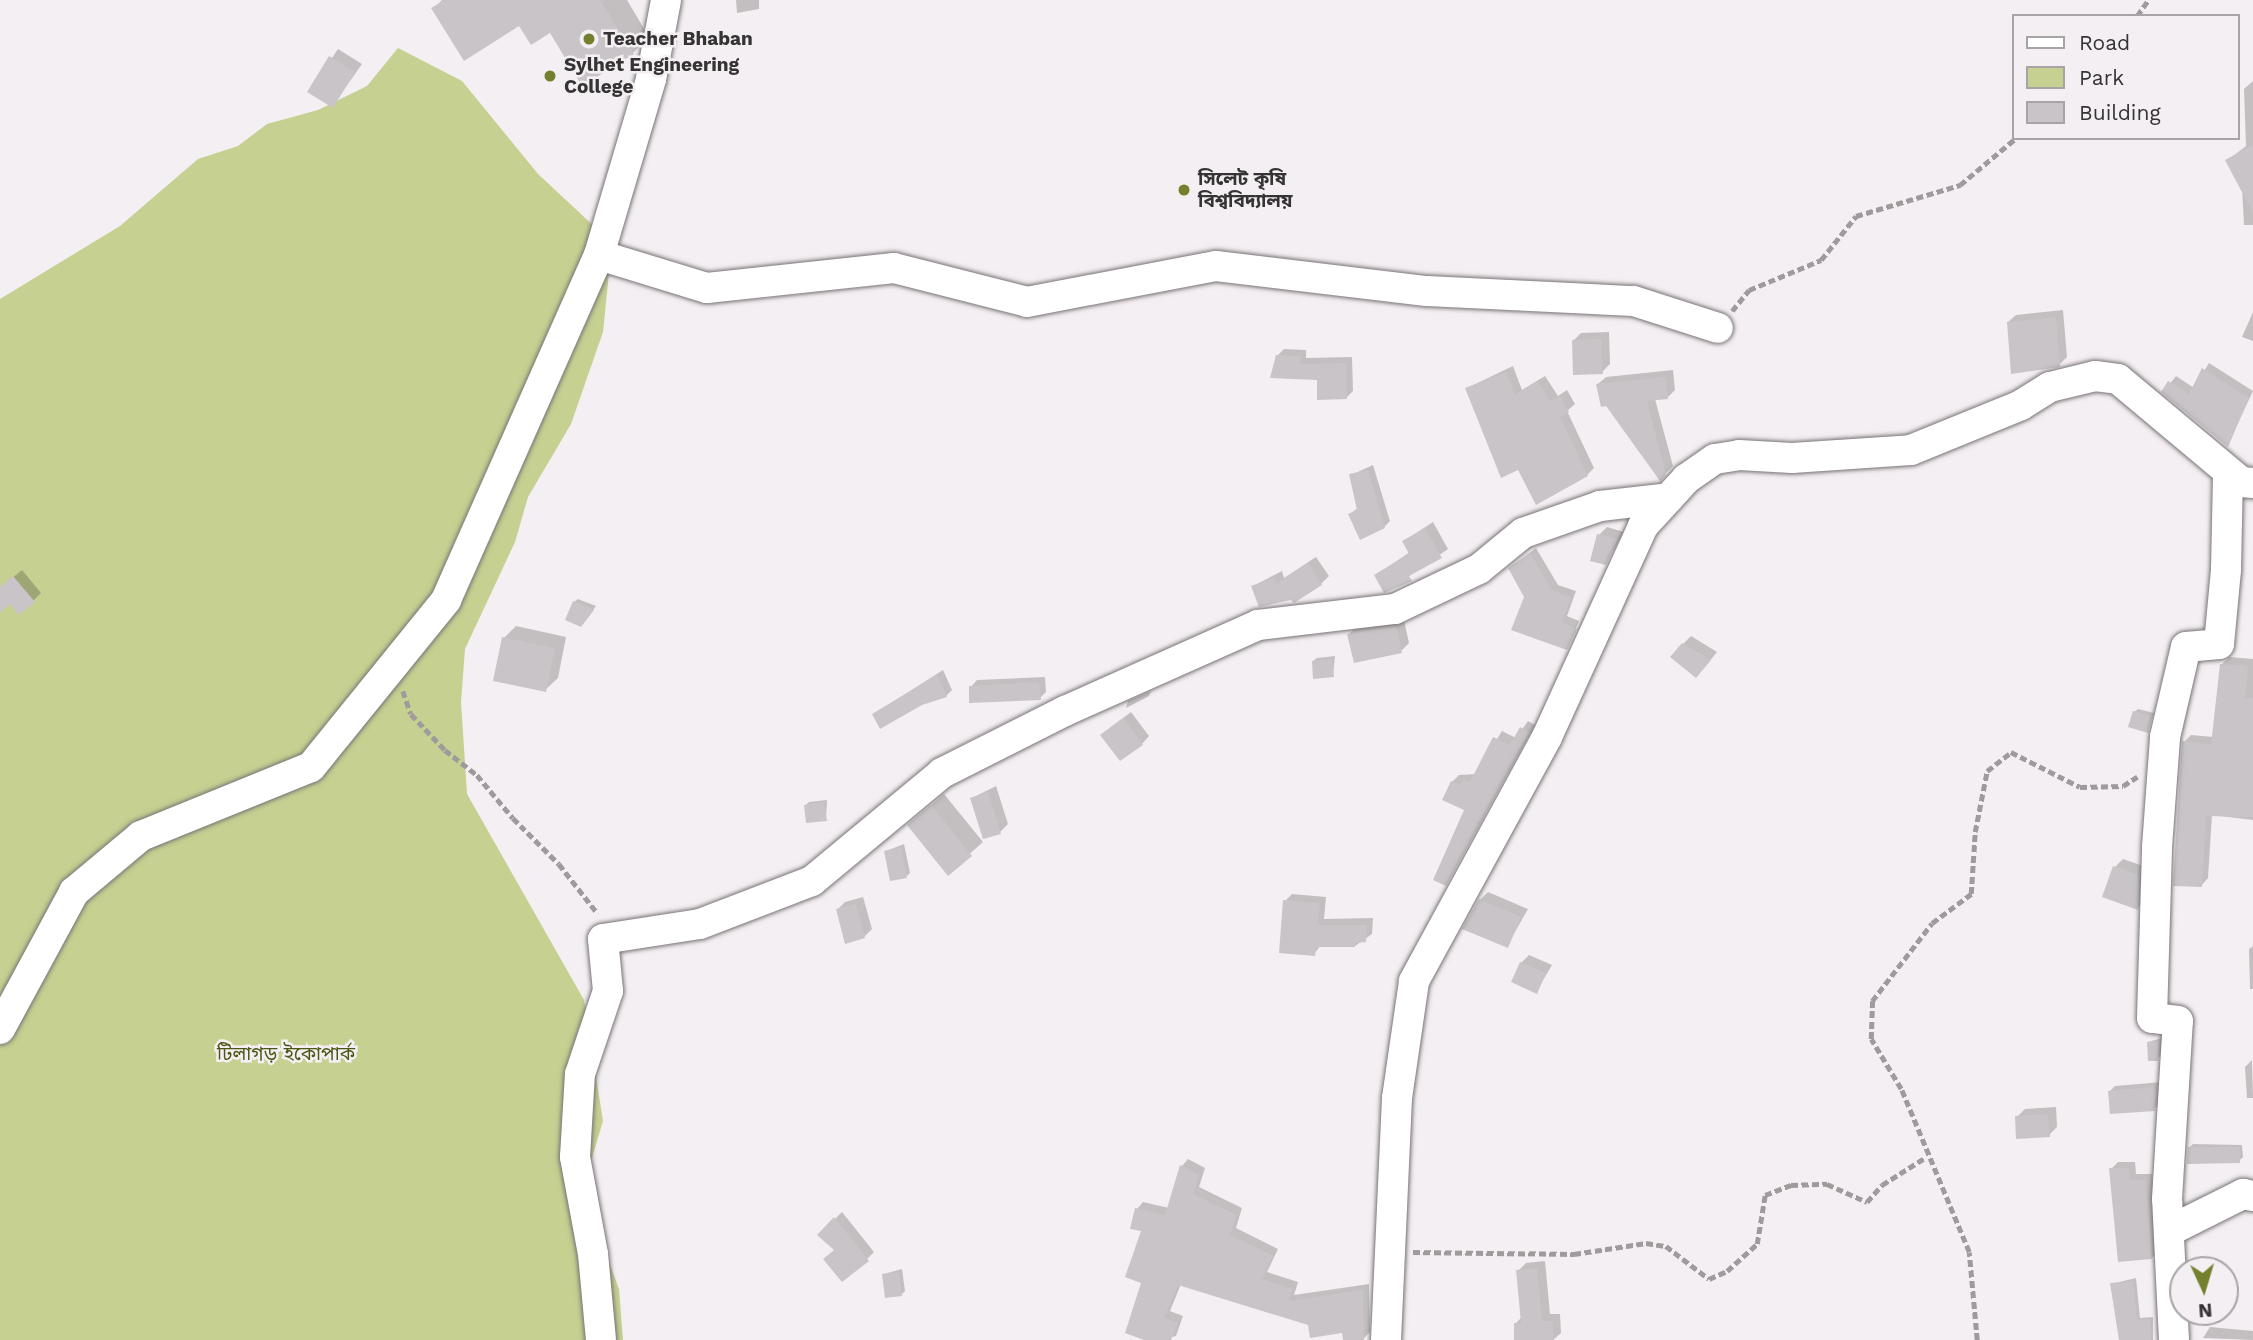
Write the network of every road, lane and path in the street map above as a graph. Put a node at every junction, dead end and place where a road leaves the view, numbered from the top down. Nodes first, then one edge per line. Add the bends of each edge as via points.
1 (666, 0) edge
2 (2014, 140) edge
3 (599, 255) junction
4 (1718, 328) joint
5 (2240, 477) edge
6 (1669, 498) junction
7 (395, 667) junction
8 (2141, 774) dead end
9 (603, 939) junction
10 (0, 1029) edge
11 (1926, 1157) junction
12 (2253, 1196) edge
13 (2169, 1231) junction
14 (1389, 1249) junction
15 (601, 1340) edge
16 (1385, 1340) edge
17 (1977, 1340) edge
18 (2175, 1340) edge

1 - 3 street via 651,79
2 - 4 path via 1960,185 1856,216 1821,260 1749,290
3 - 4 street via 707,288 894,268 1027,302 1216,266 1427,291 1634,301
3 - 7 street via 446,600
5 - 6 street via 2118,379 2095,376 2050,387 2021,405 1911,450 1792,458 1739,454 1715,459
5 - 13 street via 2218,644 2186,647 2165,737 2151,1018 2178,1021
6 - 9 street via 1600,506 1523,533 1479,569 1395,610 1258,625 1065,711 942,773 812,881 700,924
6 - 14 street via 1643,526 1547,737 1415,981 1397,1098
7 - 9 path via 411,714 477,775 559,864 598,914
7 - 10 street via 311,767 141,836 74,892
8 - 11 path via 2123,786 2080,787 2011,752 1987,771 1975,832 1971,894 1932,923 1872,1002 1871,1039 1901,1089
9 - 15 street via 608,991 580,1074 575,1157 593,1254
11 - 14 path via 1882,1185 1867,1202 1827,1184 1791,1185 1765,1195 1757,1244 1727,1271 1709,1279 1666,1246 1646,1243 1574,1254 1440,1255
11 - 17 path via 1969,1252
12 - 13 street via 2243,1194
13 - 18 street
14 - 16 street

